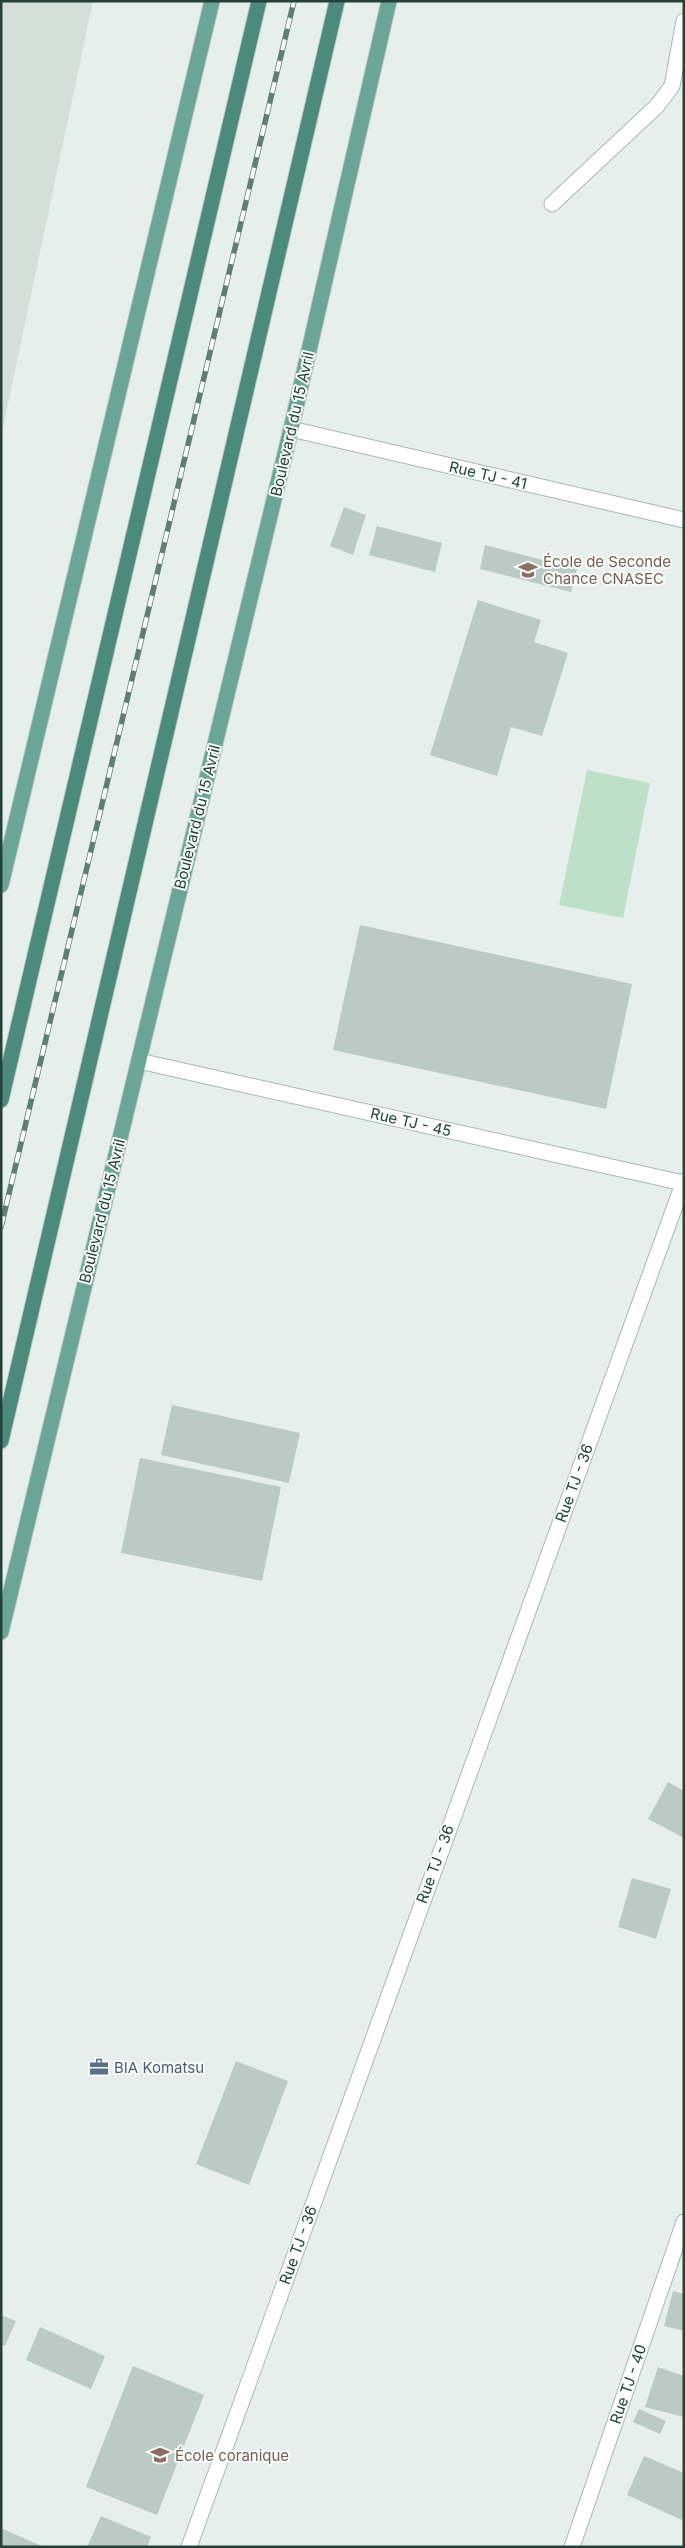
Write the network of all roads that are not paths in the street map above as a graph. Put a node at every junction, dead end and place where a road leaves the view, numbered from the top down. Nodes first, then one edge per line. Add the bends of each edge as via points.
1 (212, 1) edge
2 (259, 1) edge
3 (337, 1) edge
4 (388, 1) edge
5 (684, 21) edge
6 (552, 204) dead end
7 (291, 429) junction
8 (684, 520) edge
9 (1, 885) edge
10 (138, 1061) junction
11 (1, 1100) edge
12 (684, 1182) edge
13 (1, 1441) edge
14 (1, 1632) edge
15 (684, 2222) edge
16 (189, 2547) edge
17 (572, 2547) edge

1 - 9 main road
2 - 11 highway
3 - 13 highway
4 - 7 main road, Boulevard du 15 Avril
5 - 6 street via 672,86 657,106
7 - 8 street, Rue TJ - 41
7 - 10 main road, Boulevard du 15 Avril
10 - 12 street, Rue TJ - 45
10 - 14 main road, Boulevard du 15 Avril
12 - 16 street, Rue TJ - 36
15 - 17 street, Rue TJ - 40

